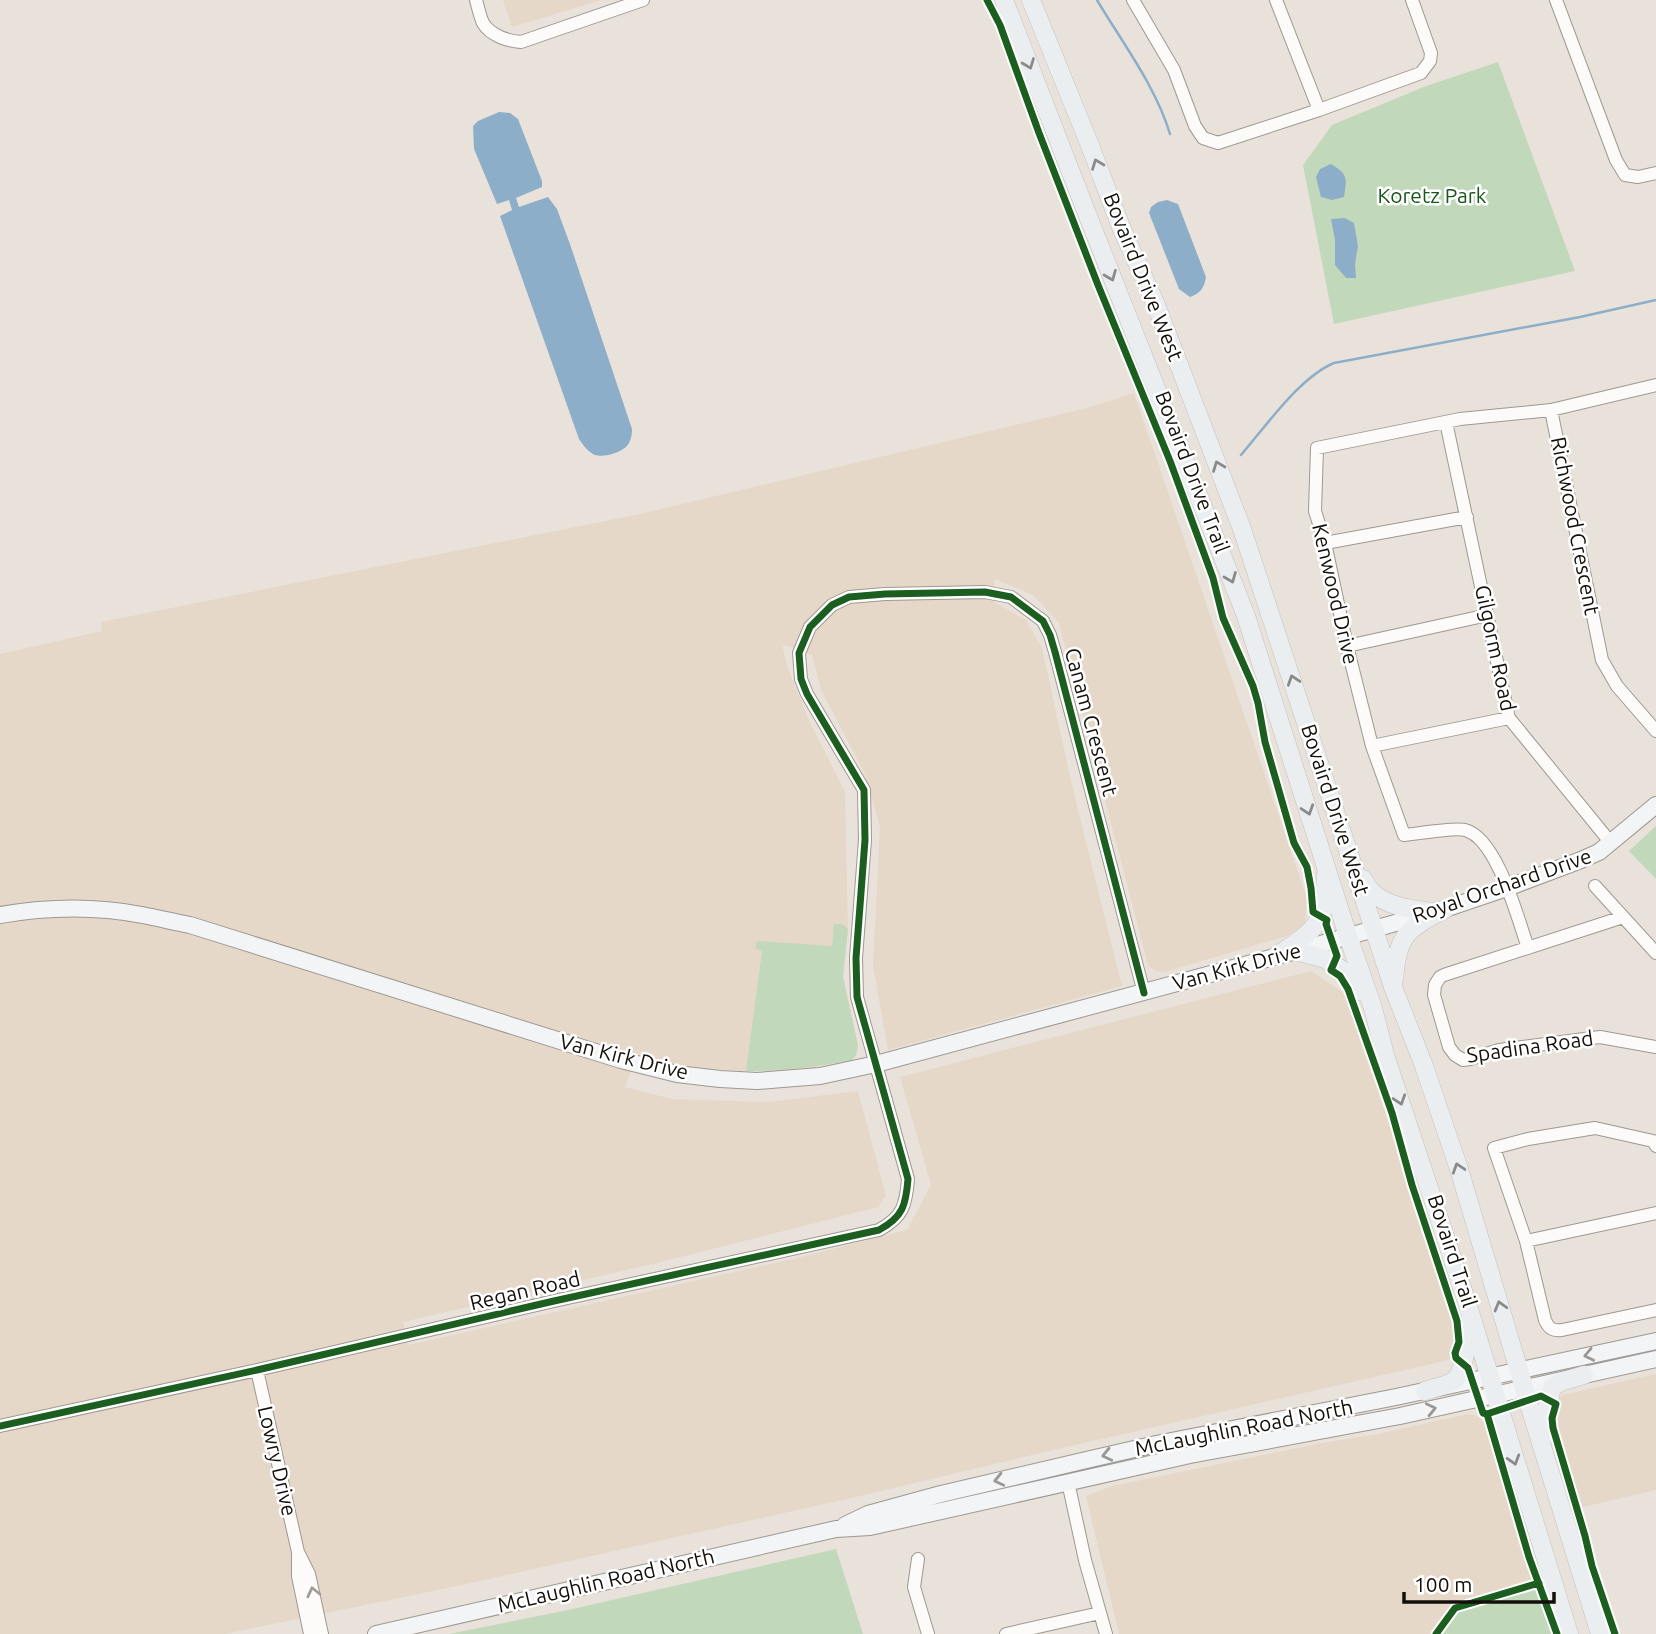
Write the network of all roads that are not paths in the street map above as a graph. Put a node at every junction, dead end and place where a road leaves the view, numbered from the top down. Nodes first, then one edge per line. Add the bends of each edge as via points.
1 (476, 0) edge
2 (643, 0) edge
3 (1004, 0) edge
4 (1031, 0) edge
5 (1133, 0) edge
6 (1276, 0) edge
7 (1412, 0) edge
8 (1556, 0) edge
9 (1319, 110) junction
10 (1656, 173) edge
11 (1656, 385) edge
12 (1551, 410) junction
13 (1446, 422) junction
14 (1467, 517) junction
15 (1325, 543) junction
16 (1488, 615) junction
17 (1347, 646) junction
18 (1509, 718) junction
19 (1656, 731) edge
20 (1372, 746) junction
21 (1656, 805) edge
22 (1611, 843) junction
23 (1352, 862) junction
24 (1327, 868) junction
25 (1595, 886) dead end
26 (1507, 888) junction
27 (1438, 911) junction
28 (0, 915) edge
29 (1623, 917) junction
30 (1374, 928) junction
31 (1348, 936) junction
32 (1528, 948) junction
33 (1296, 951) junction
34 (1656, 953) edge
35 (1276, 956) junction
36 (1393, 987) junction
37 (1144, 992) junction
38 (1373, 1007) junction
39 (1656, 1047) edge
40 (876, 1064) junction
41 (1656, 1146) edge
42 (1656, 1213) edge
43 (1525, 1241) junction
44 (1469, 1309) junction
45 (1656, 1310) edge
46 (1656, 1341) edge
47 (1656, 1359) edge
48 (257, 1370) junction
49 (1584, 1375) junction
50 (1522, 1379) junction
51 (1492, 1386) junction
52 (1425, 1391) junction
53 (0, 1426) edge
54 (1254, 1426) junction
55 (1231, 1448) junction
56 (1545, 1457) junction
57 (1068, 1482) junction
58 (836, 1529) junction
59 (298, 1552) junction
60 (918, 1559) dead end
61 (1100, 1613) junction
62 (310, 1634) edge
63 (322, 1634) edge
64 (376, 1634) edge
65 (928, 1634) edge
66 (1006, 1634) edge
67 (1106, 1634) edge
68 (1569, 1634) edge
69 (1600, 1634) edge

1 - 2 street via 484,24 506,40 520,42
3 -> 24 main road, Bovaird Drive West via 1246,616
23 -> 4 main road, Bovaird Drive West via 1238,517
5 - 9 street via 1174,69 1203,138 1218,143
6 - 9 street
7 - 9 street via 1431,53 1421,73
8 - 10 street via 1616,160 1625,174
11 - 12 street, Richwood Crescent
12 - 13 street, Kenwood Drive
12 - 19 street, Richwood Crescent via 1602,660 1616,686
13 - 14 street, Gilgorm Road
13 - 15 street, Kenwood Drive via 1317,448 1315,511
14 - 15 street
14 - 16 street, Gilgorm Road
15 - 17 street, Kenwood Drive
16 - 17 street
16 - 18 street, Gilgorm Road
17 - 20 street, Kenwood Drive
18 - 20 street
18 - 22 street, Gilgorm Road
20 - 26 street, Kenwood Drive via 1405,835 1464,829 1478,837 1496,860
21 - 22 main road, Royal Orchard Drive
22 - 26 main road, Royal Orchard Drive via 1581,860
23 - 27 main road via 1371,892 1400,907
23 - 30 main road, Bovaird Drive West
24 - 31 main road, Bovaird Drive West
24 - 35 main road via 1321,916 1308,933
25 - 29 street
26 - 27 main road, Royal Orchard Drive
26 - 32 street
27 - 30 main road, Royal Orchard Drive
27 - 36 main road via 1405,935 1396,954
28 - 40 main road, Van Kirk Drive via 64,909 105,911 190,925 666,1072 757,1081 820,1076
29 - 32 street, Spadina Road
29 - 34 street
30 - 31 main road, Van Kirk Drive
30 - 36 main road, Bovaird Drive West
31 - 33 main road, Van Kirk Drive
31 - 38 main road, Bovaird Drive West
32 - 39 street, Spadina Road via 1437,980 1435,999 1449,1047 1458,1058 1600,1037
33 - 35 main road, Van Kirk Drive
33 - 38 main road via 1325,959 1350,975
35 - 37 main road, Van Kirk Drive
50 -> 36 main road, Bovaird Drive West via 1459,1169
37 - 40 main road, Van Kirk Drive
37 - 40 street, Canam Crescent via 1043,621 1011,597 985,592 849,597 832,605 810,627 799,653 807,694 864,790 857,997
38 -> 44 main road, Bovaird Drive West
40 - 48 street, Regan Road via 908,1179 900,1213 879,1230
41 - 43 street via 1653,1141 1595,1128 1494,1148
42 - 43 street
43 - 45 street via 1545,1320 1554,1330
44 - 51 main road, Bovaird Drive West
44 - 52 main road via 1466,1353 1456,1378
46 -> 50 main road, McLaughlin Road North
47 - 49 main road, McLaughlin Road North
48 - 53 street, Regan Road
48 - 59 street, Lowry Drive
49 - 50 main road, McLaughlin Road North
49 - 56 main road via 1552,1387 1544,1423
50 - 51 main road, McLaughlin Road North
50 - 56 main road, Bovaird Drive West
51 - 52 main road, McLaughlin Road North
55 -> 51 main road, McLaughlin Road North via 1400,1416
51 -> 68 main road, Bovaird Drive West
52 - 54 main road, McLaughlin Road North
54 - 55 main road
54 -> 58 main road, McLaughlin Road North via 941,1494 868,1514
55 - 57 main road, McLaughlin Road North
56 - 69 main road, Bovaird Drive West
57 - 58 main road, McLaughlin Road North via 870,1528
57 - 61 street
58 - 64 main road, McLaughlin Road North
59 - 62 street, Lowry Drive
63 -> 59 street, Lowry Drive via 309,1574
60 - 65 street via 914,1587
61 - 66 street
61 - 67 street

